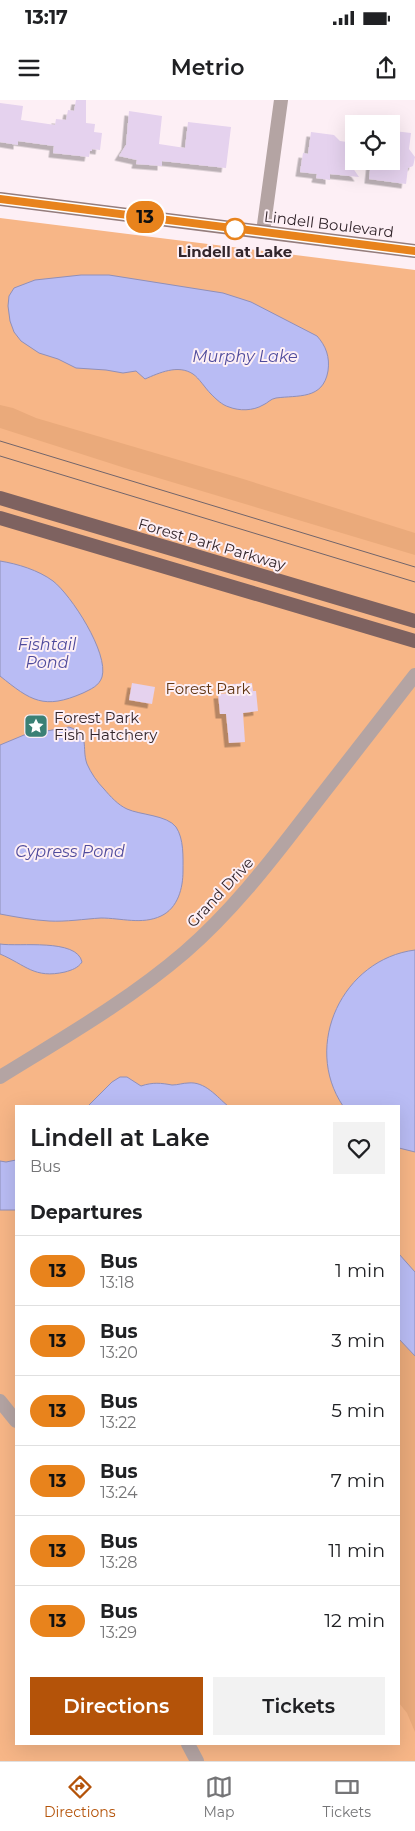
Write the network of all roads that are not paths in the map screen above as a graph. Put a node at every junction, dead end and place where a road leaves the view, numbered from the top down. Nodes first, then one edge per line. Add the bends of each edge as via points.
1 (281, 100) edge
2 (0, 199) edge
3 (263, 232) junction
4 (415, 251) edge
5 (0, 498) edge
6 (0, 518) edge
7 (415, 621) edge
8 (415, 641) edge
9 (415, 675) edge
10 (0, 1077) edge
11 (0, 1401) edge
12 (15, 1421) edge
13 (189, 1745) edge
14 (197, 1761) edge

1 - 3 street
2 - 3 main road, Lindell Boulevard
3 - 4 main road, Lindell Boulevard
5 - 7 main road, Forest Park Parkway
6 - 8 main road
9 - 10 street, Grand Drive via 271,860 212,926 153,978 111,1008
11 - 12 street
13 - 14 street

